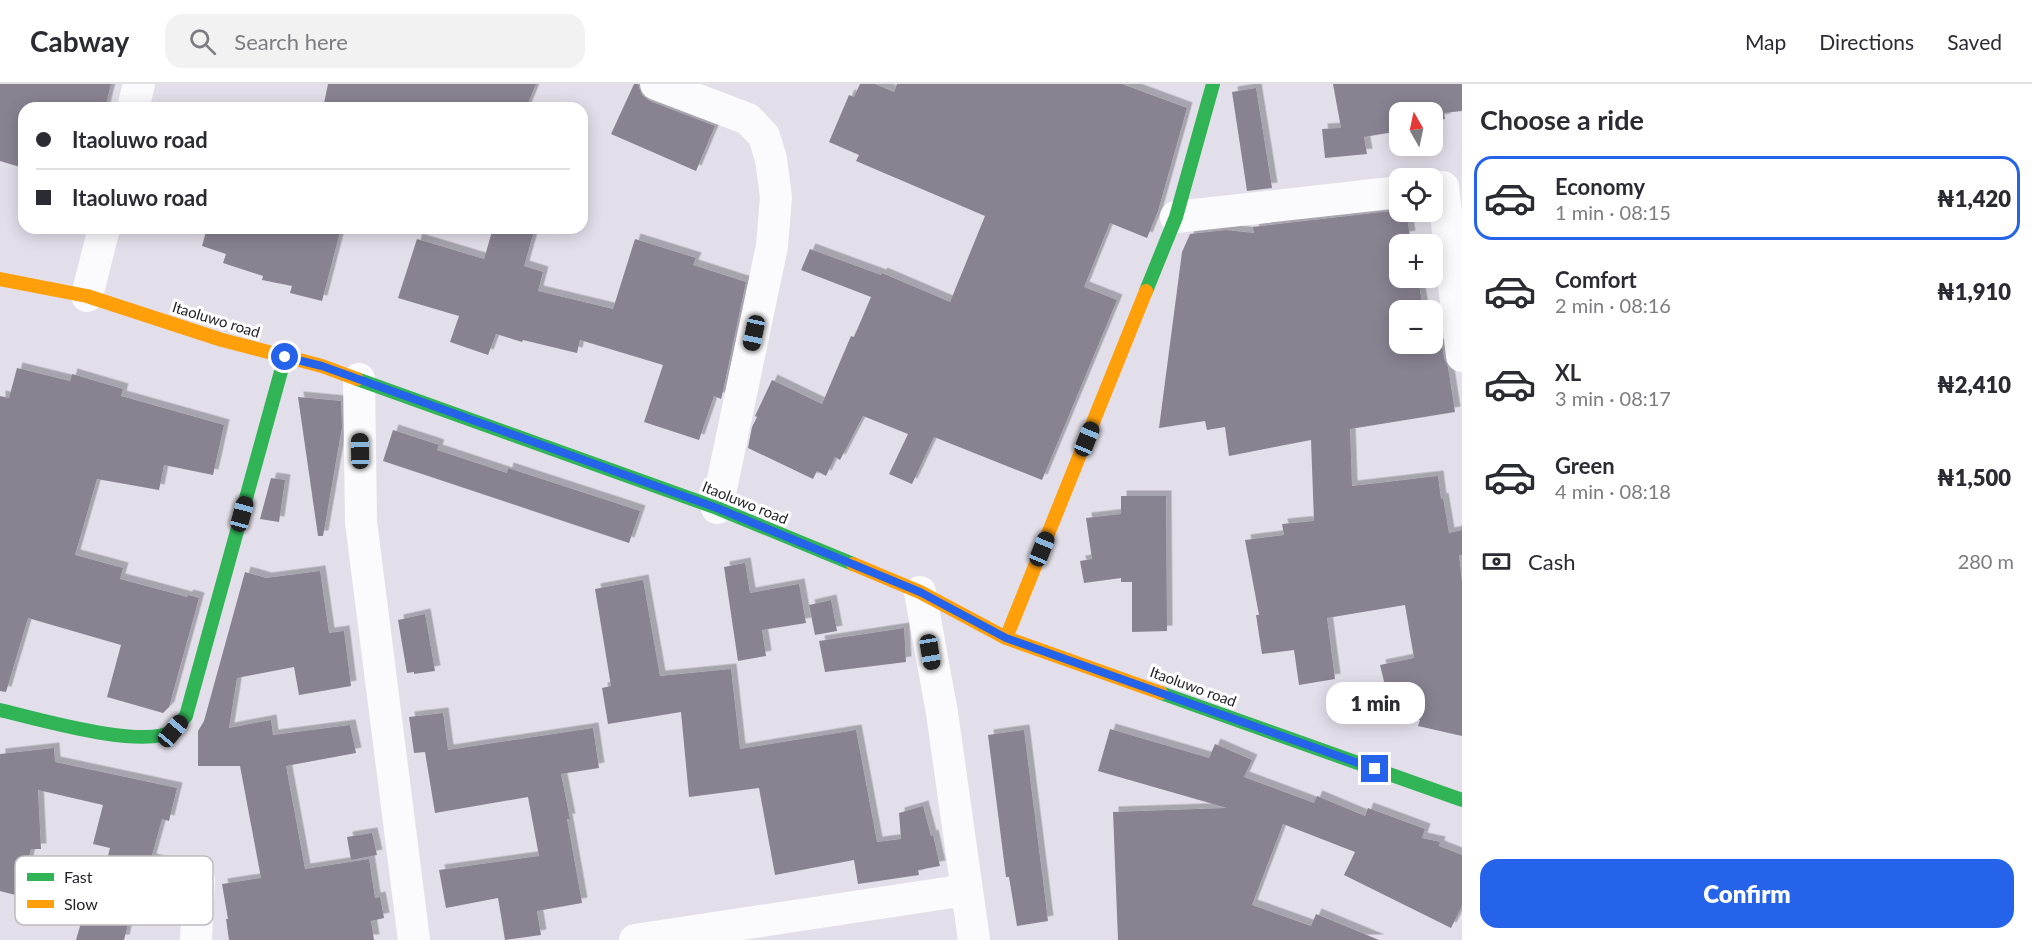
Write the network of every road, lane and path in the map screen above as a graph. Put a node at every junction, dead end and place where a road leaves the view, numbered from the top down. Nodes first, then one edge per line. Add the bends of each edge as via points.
1 (139, 84) edge
2 (656, 84) edge
3 (1213, 84) edge
4 (134, 102) edge
5 (1446, 187) edge
6 (1389, 193) edge
7 (1176, 217) junction
8 (102, 234) edge
9 (0, 279) edge
10 (87, 296) junction
11 (1462, 356) edge
12 (285, 357) junction
13 (359, 379) junction
14 (717, 508) junction
15 (920, 592) junction
16 (1006, 638) junction
17 (0, 710) edge
18 (1462, 800) edge
19 (966, 890) junction
20 (197, 925) edge
21 (196, 940) edge
22 (414, 940) edge
23 (635, 940) edge
24 (974, 940) edge

1 - 4 street
2 - 14 street via 748,119 765,136 771,159 776,197 772,246
3 - 7 street
5 - 11 street
6 - 7 street
7 - 16 street
8 - 10 street
9 - 10 street, Itaoluwo road
10 - 12 street, Itaoluwo road
12 - 13 street, Itaoluwo road
12 - 17 street via 186,716 173,731 149,738 116,735
13 - 14 street, Itaoluwo road
13 - 22 street via 361,522
14 - 15 street, Itaoluwo road
15 - 16 street, Itaoluwo road
15 - 19 street via 942,713
16 - 18 street, Itaoluwo road
19 - 23 street
19 - 24 street
20 - 21 street

